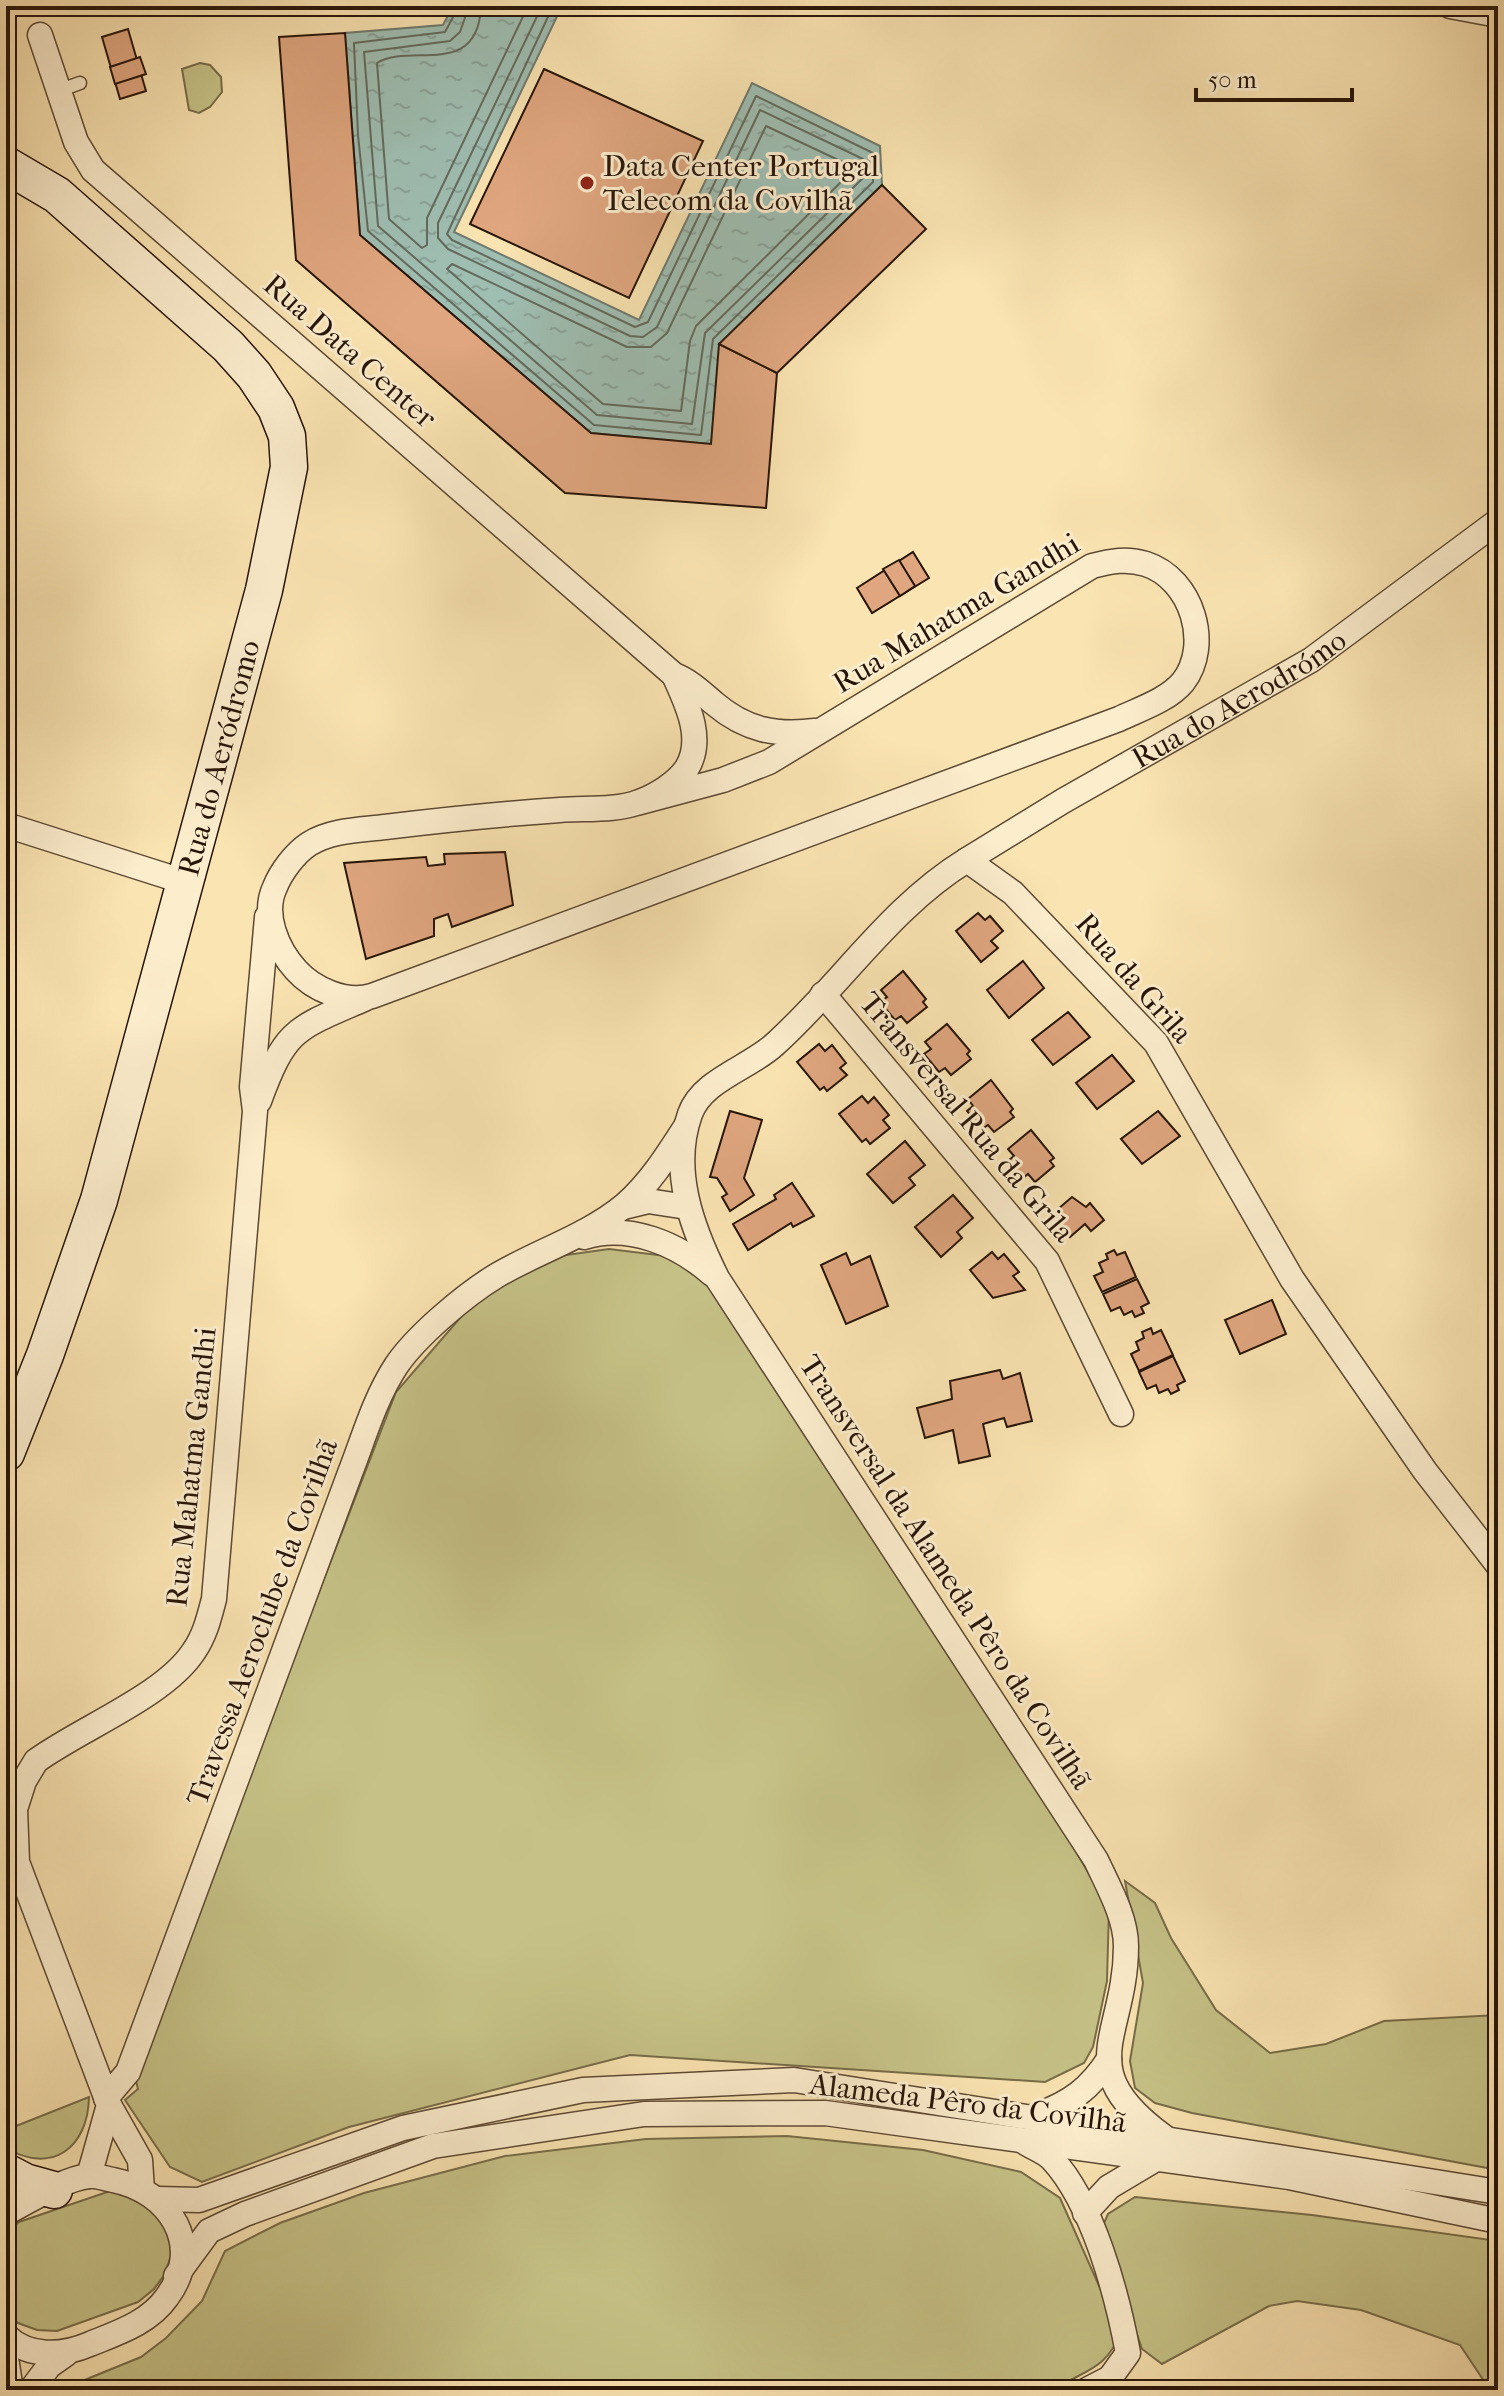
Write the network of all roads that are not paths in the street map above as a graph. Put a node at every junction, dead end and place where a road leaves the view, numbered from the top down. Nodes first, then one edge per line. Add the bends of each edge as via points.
1 (1450, 6) edge
2 (1498, 15) edge
3 (40, 35) dead end
4 (6, 165) edge
5 (1498, 521) edge
6 (674, 675) junction
7 (822, 730) junction
8 (637, 803) junction
9 (6, 825) edge
10 (967, 860) junction
11 (185, 882) junction
12 (269, 909) junction
13 (823, 994) junction
14 (365, 998) junction
15 (255, 1111) junction
16 (687, 1126) junction
17 (623, 1207) junction
18 (687, 1207) junction
19 (631, 1234) junction
20 (569, 1241) junction
21 (717, 1278) junction
22 (1121, 1414) dead end
23 (7, 1448) edge
24 (1498, 1565) edge
25 (1109, 2059) junction
26 (108, 2101) junction
27 (1034, 2116) junction
28 (1020, 2140) junction
29 (1160, 2148) junction
30 (6, 2172) edge
31 (89, 2176) junction
32 (54, 2190) junction
33 (1498, 2192) edge
34 (150, 2195) junction
35 (6, 2213) edge
36 (1085, 2213) junction
37 (1498, 2221) edge
38 (176, 2276) junction
39 (6, 2336) edge
40 (66, 2354) junction
41 (6, 2358) edge
42 (11, 2390) edge
43 (31, 2390) edge
44 (1087, 2390) edge

1 - 2 street
3 - 6 street, Rua Data Center via 69,87 76,142 93,170
4 - 11 main road, Rua do Aeródromo via 57,195 228,346 276,408 287,436 286,495
5 - 10 street, Rua do Aerodrómo via 1311,660
6 - 7 street, Rua Data Center via 753,728 788,734
6 - 8 street, Rua Data Center via 693,716 693,750 688,767 673,783
7 - 8 street, Rua Mahatma Gandhi via 769,762
7 - 14 street, Rua Mahatma Gandhi via 1092,566 1117,559 1148,564 1173,580 1190,604 1195,663 1162,699
8 - 12 street, Rua Mahatma Gandhi via 338,833 308,845 285,868
9 - 11 street
10 - 13 street via 920,895
10 - 24 street, Rua da Grila via 1013,893 1156,1043 1292,1279 1425,1471
11 - 23 main road, Rua do Aeródromo via 99,1200
12 - 14 street via 281,948 304,980 318,989
12 - 15 street, Rua Mahatma Gandhi via 252,1087
13 - 16 street via 772,1048 709,1089 691,1110
13 - 22 street, Transversal Rua da Grila via 1047,1261
14 - 15 street, Rua Mahatma Gandhi via 306,1024 285,1043
15 - 26 street, Rua Mahatma Gandhi via 214,1599 206,1629 186,1661 162,1683 36,1761 15,1809 17,1862
16 - 17 street, Travessa Aeroclube da Covilhã via 655,1173
16 - 18 street, Transversal da Alameda Pêro da Covilhã
17 - 18 street, Travessa Aeroclube da Covilhã via 648,1201
17 - 20 street, Travessa Aeroclube da Covilhã
18 - 19 street, Travessa Aeroclube da Covilhã via 658,1228
18 - 21 street, Transversal da Alameda Pêro da Covilhã
19 - 20 street, Travessa Aeroclube da Covilhã via 599,1232
19 - 21 street, Travessa Aeroclube da Covilhã via 663,1242
20 - 26 street, Travessa Aeroclube da Covilhã via 496,1276 455,1307 397,1365 378,1399 151,2014 128,2072
21 - 25 street, Transversal da Alameda Pêro da Covilhã via 1096,1860 1115,1900 1127,1945
25 - 27 street, Transversal da Alameda Pêro da Covilhã via 1095,2082 1069,2103
25 - 29 street, Transversal da Alameda Pêro da Covilhã via 1120,2100
26 - 31 street
26 - 34 street, Rua Mahatma Gandhi via 140,2160
27 - 29 street, Alameda Pêro da Covilhã
27 - 34 street, Alameda Pêro da Covilhã via 794,2080 583,2090 403,2128 199,2200
28 - 29 street, Alameda Pêro da Covilhã
28 - 36 street via 1050,2157
28 - 38 street, Alameda Pêro da Covilhã via 825,2113 659,2114 433,2146 209,2231
29 - 33 street, Alameda Pêro da Covilhã
29 - 36 street
29 - 37 street, Alameda Pêro da Covilhã
30 - 32 main road
31 - 32 street
31 - 34 street, Alameda Pêro da Covilhã via 131,2183
32 - 35 street
34 - 38 street via 179,2228 181,2261
36 - 44 street via 1120,2310 1128,2353 1110,2378
38 - 40 street, Alameda Pêro da Covilhã via 167,2297 136,2325
39 - 40 street via 20,2349
40 - 43 street
41 - 42 street

